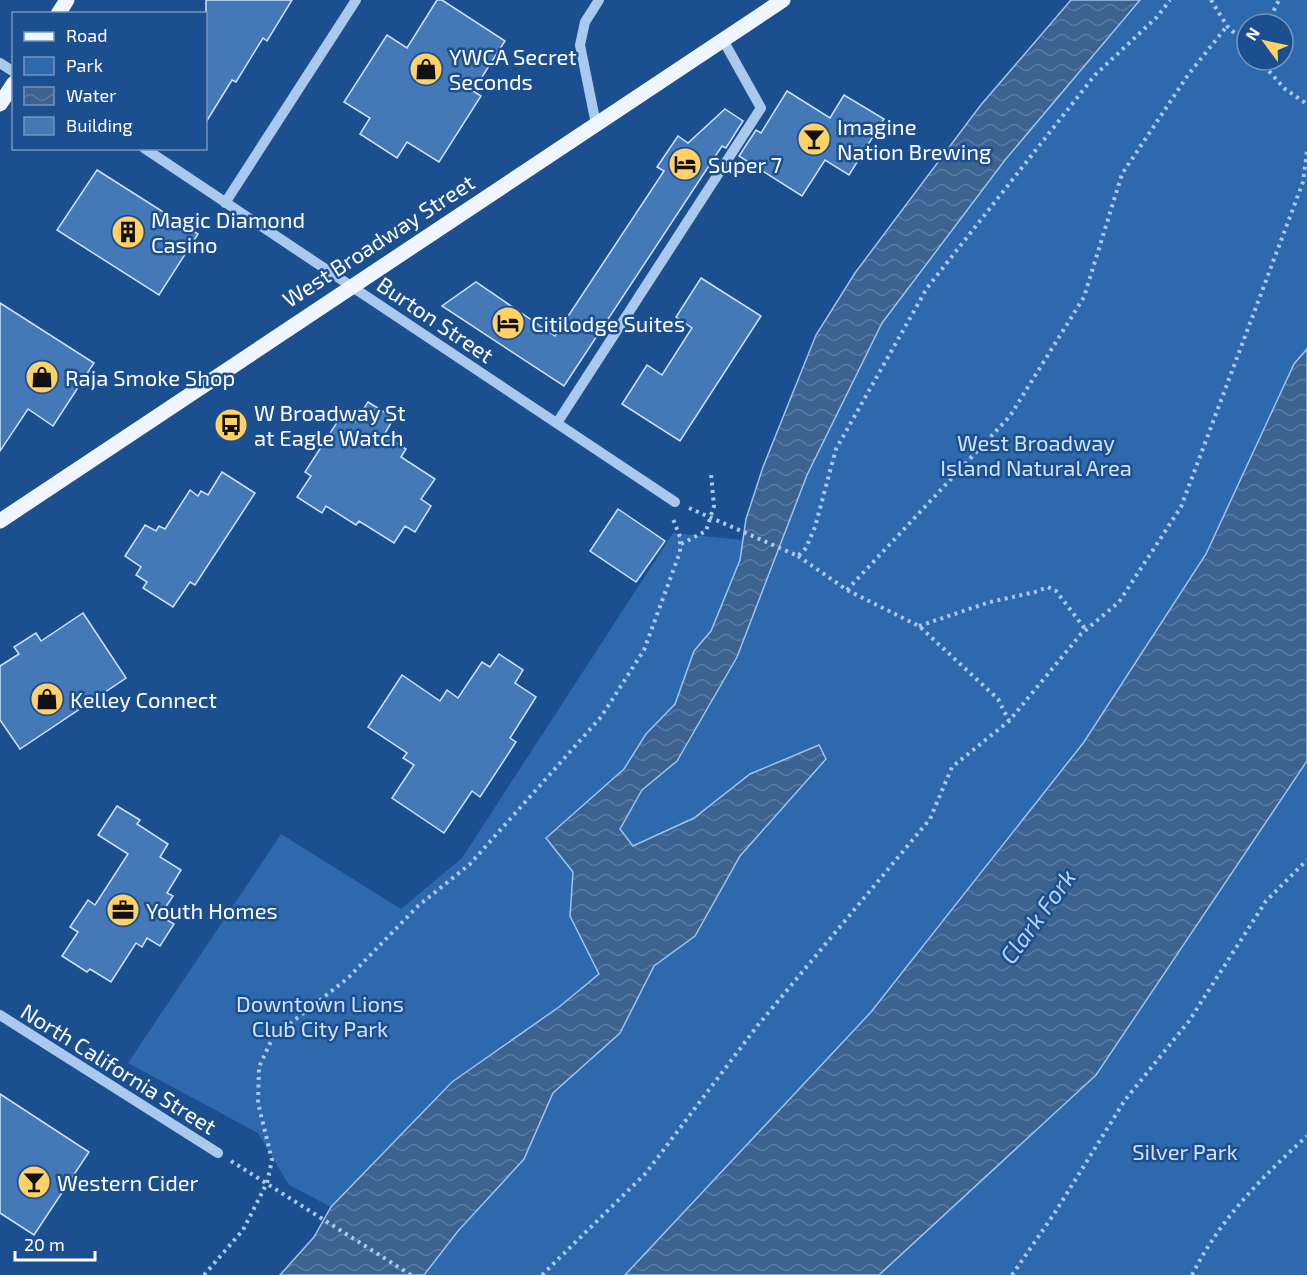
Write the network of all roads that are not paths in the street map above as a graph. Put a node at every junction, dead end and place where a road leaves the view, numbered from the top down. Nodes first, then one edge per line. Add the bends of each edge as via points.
1 (356, 0) edge
2 (599, 0) edge
3 (783, 0) edge
4 (723, 40) junction
5 (12, 86) edge
6 (0, 104) edge
7 (596, 124) junction
8 (147, 150) edge
9 (225, 203) junction
10 (350, 286) junction
11 (557, 423) junction
12 (675, 502) road end
13 (0, 521) edge
14 (0, 1015) edge
15 (218, 1153) road end

1 - 9 street
2 - 7 street via 585,22 580,45
3 - 4 main road, West Broadway Street
4 - 7 main road, West Broadway Street
4 - 11 street via 761,108
5 - 6 main road
7 - 10 main road, West Broadway Street
8 - 9 street, Burton Street
9 - 10 street, Burton Street
10 - 11 street, Burton Street
10 - 13 main road, West Broadway Street
11 - 12 street, Burton Street
14 - 15 street, North California Street

